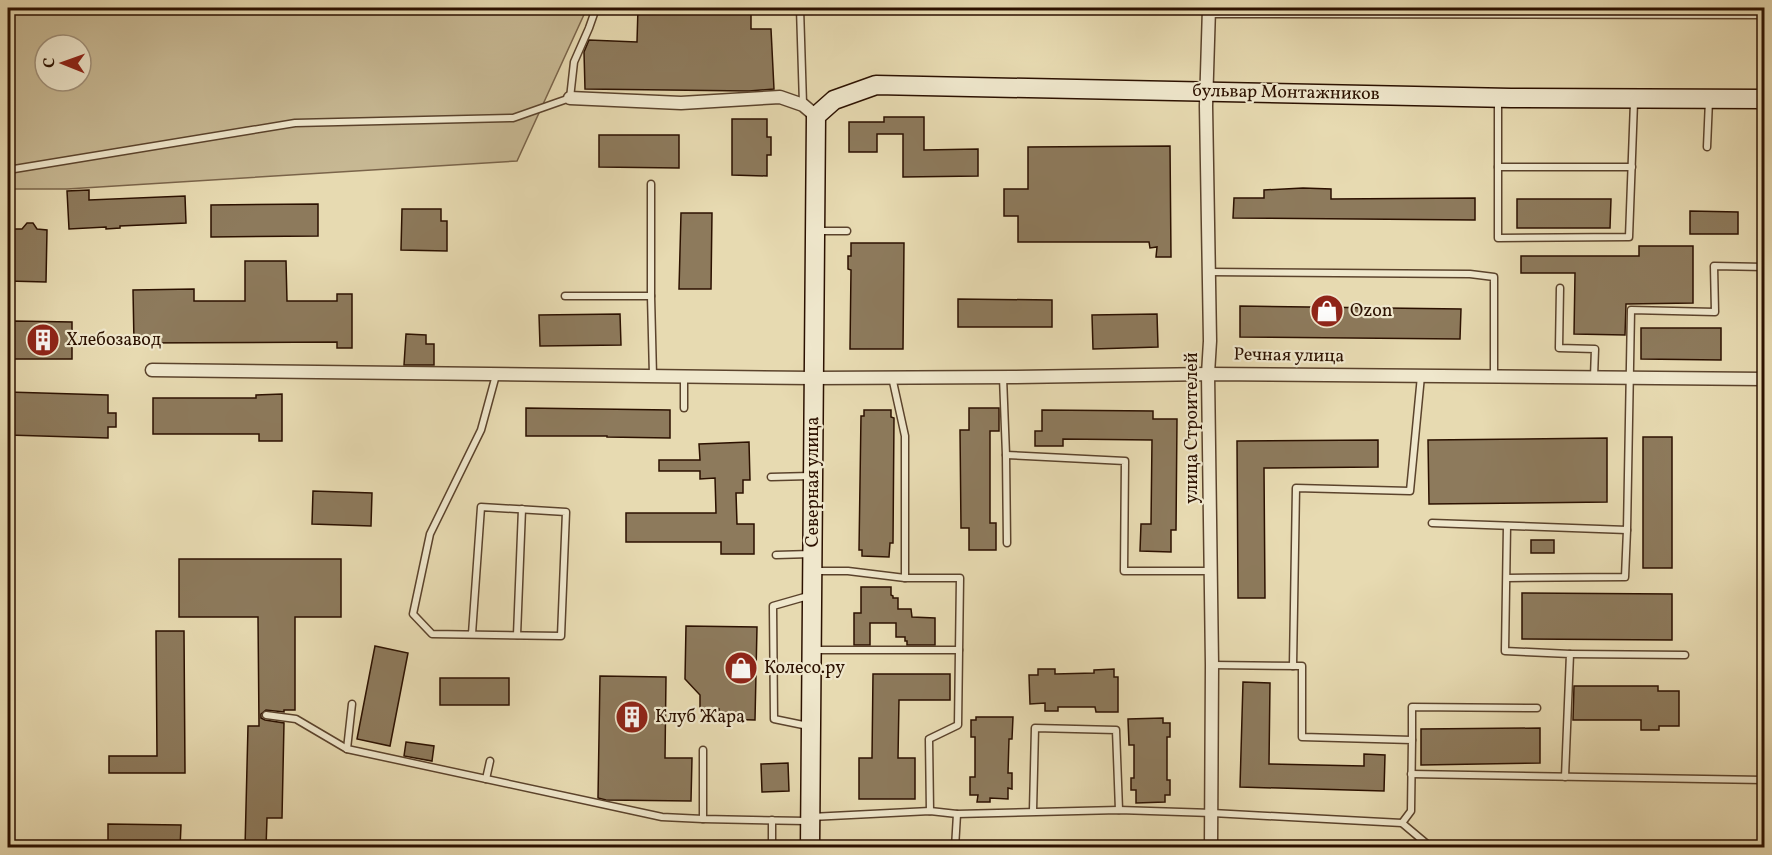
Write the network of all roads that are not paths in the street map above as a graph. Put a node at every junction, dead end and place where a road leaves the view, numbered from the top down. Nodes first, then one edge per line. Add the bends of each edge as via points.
1 (596, 8) edge
2 (800, 8) edge
3 (1209, 9) edge
4 (1764, 12) edge
5 (1206, 92) junction
6 (570, 98) junction
7 (1498, 98) junction
8 (1634, 98) junction
9 (1709, 99) junction
10 (1764, 99) edge
11 (809, 110) junction
12 (1707, 147) dead end
13 (1498, 167) junction
14 (1632, 167) junction
15 (8, 170) edge
16 (651, 184) dead end
17 (815, 231) junction
18 (847, 231) dead end
19 (1764, 267) edge
20 (1209, 272) junction
21 (1560, 288) dead end
22 (565, 296) dead end
23 (651, 296) junction
24 (152, 370) dead end
25 (497, 374) junction
26 (1209, 374) junction
27 (653, 376) junction
28 (684, 376) junction
29 (1421, 376) junction
30 (1494, 376) junction
31 (892, 377) junction
32 (1003, 377) junction
33 (1594, 377) junction
34 (813, 378) junction
35 (1630, 378) junction
36 (1764, 379) edge
37 (684, 408) dead end
38 (1006, 455) junction
39 (813, 476) junction
40 (771, 477) dead end
41 (522, 509) junction
42 (1432, 523) dead end
43 (1508, 526) junction
44 (1627, 530) junction
45 (1007, 543) dead end
46 (776, 555) dead end
47 (812, 562) junction
48 (1211, 571) junction
49 (905, 578) junction
50 (1506, 578) junction
51 (812, 595) junction
52 (472, 634) junction
53 (517, 635) junction
54 (812, 650) junction
55 (959, 650) junction
56 (1570, 654) junction
57 (1685, 654) dead end
58 (1212, 665) junction
59 (1293, 666) junction
60 (352, 704) dead end
61 (1537, 708) dead end
62 (266, 715) dead end
63 (811, 726) junction
64 (1412, 740) junction
65 (347, 749) junction
66 (703, 750) dead end
67 (490, 761) dead end
68 (1411, 774) junction
69 (1564, 777) junction
70 (486, 779) junction
71 (1764, 780) edge
72 (1119, 810) junction
73 (930, 811) junction
74 (1034, 811) junction
75 (1212, 813) junction
76 (957, 814) junction
77 (703, 819) junction
78 (810, 819) junction
79 (772, 820) junction
80 (1402, 823) junction
81 (772, 846) dead end
82 (810, 848) edge
83 (955, 848) edge
84 (1211, 848) edge
85 (1426, 848) edge

1 - 6 lane via 574,62
2 - 11 lane
3 - 4 street
3 - 5 street, улица Строителей
5 - 7 street, бульвар Монтажников
5 - 11 street, бульвар Монтажников via 876,85
5 - 20 street, улица Строителей
6 - 11 street via 681,103 780,97
6 - 15 lane via 513,118 295,123
7 - 8 street, бульвар Монтажников
7 - 13 lane
8 - 9 street, бульвар Монтажников
8 - 14 lane
9 - 10 street, бульвар Монтажников
9 - 12 lane
11 - 17 street, Северная улица
13 - 14 lane
13 - 14 lane via 1498,238 1629,237
16 - 23 lane
17 - 18 lane
17 - 34 street, Северная улица
19 - 35 lane via 1714,267 1715,312 1631,310
20 - 26 street, улица Строителей
20 - 30 lane via 1470,274 1494,278
21 - 33 lane via 1559,348 1594,350
22 - 23 lane
23 - 27 lane
24 - 25 street, Речная улица
25 - 27 street, Речная улица
25 - 52 lane via 481,430 429,534 413,614 432,633
26 - 29 street, Речная улица
26 - 32 street, Речная улица
26 - 48 street, улица Строителей
27 - 28 street, Речная улица
28 - 34 street, Речная улица
28 - 37 lane
29 - 30 street, Речная улица
29 - 59 lane via 1410,491 1296,488
30 - 33 street, Речная улица
31 - 32 street, Речная улица
31 - 34 street, Речная улица
31 - 49 lane via 905,436
32 - 38 lane
33 - 35 street, Речная улица
34 - 39 street, Северная улица
35 - 36 street, Речная улица
35 - 44 lane
38 - 45 lane
38 - 48 lane via 1125,461 1124,571
39 - 40 lane
39 - 47 street, Северная улица
41 - 52 lane via 481,507
41 - 53 lane
41 - 53 lane via 566,512 561,636
42 - 43 lane
43 - 44 lane
43 - 50 lane
44 - 50 lane via 1625,577
46 - 47 lane
47 - 49 lane
47 - 51 street, Северная улица
48 - 58 street, улица Строителей
49 - 55 lane via 960,578
50 - 56 lane via 1505,651
51 - 54 street, Северная улица
51 - 63 lane via 773,606 774,719
52 - 53 lane
54 - 55 lane
54 - 63 street, Северная улица
55 - 73 lane via 958,725 929,739
56 - 57 lane
56 - 69 lane
58 - 59 lane
58 - 75 street, улица Строителей
59 - 64 lane via 1302,666 1302,737
60 - 65 lane
61 - 64 lane via 1412,707
62 - 65 lane via 296,719
63 - 78 street, Северная улица
64 - 68 lane
65 - 70 lane
66 - 77 lane
67 - 70 lane
68 - 69 lane
68 - 80 lane via 1411,811
69 - 71 lane
70 - 77 lane via 662,817
72 - 74 lane
72 - 74 lane via 1116,730 1035,728
72 - 75 lane
73 - 76 lane
73 - 78 lane
74 - 76 lane
75 - 80 lane
75 - 84 street, улица Строителей
76 - 83 lane
77 - 79 lane
78 - 79 lane
78 - 82 street, Северная улица
79 - 81 lane
80 - 85 lane

